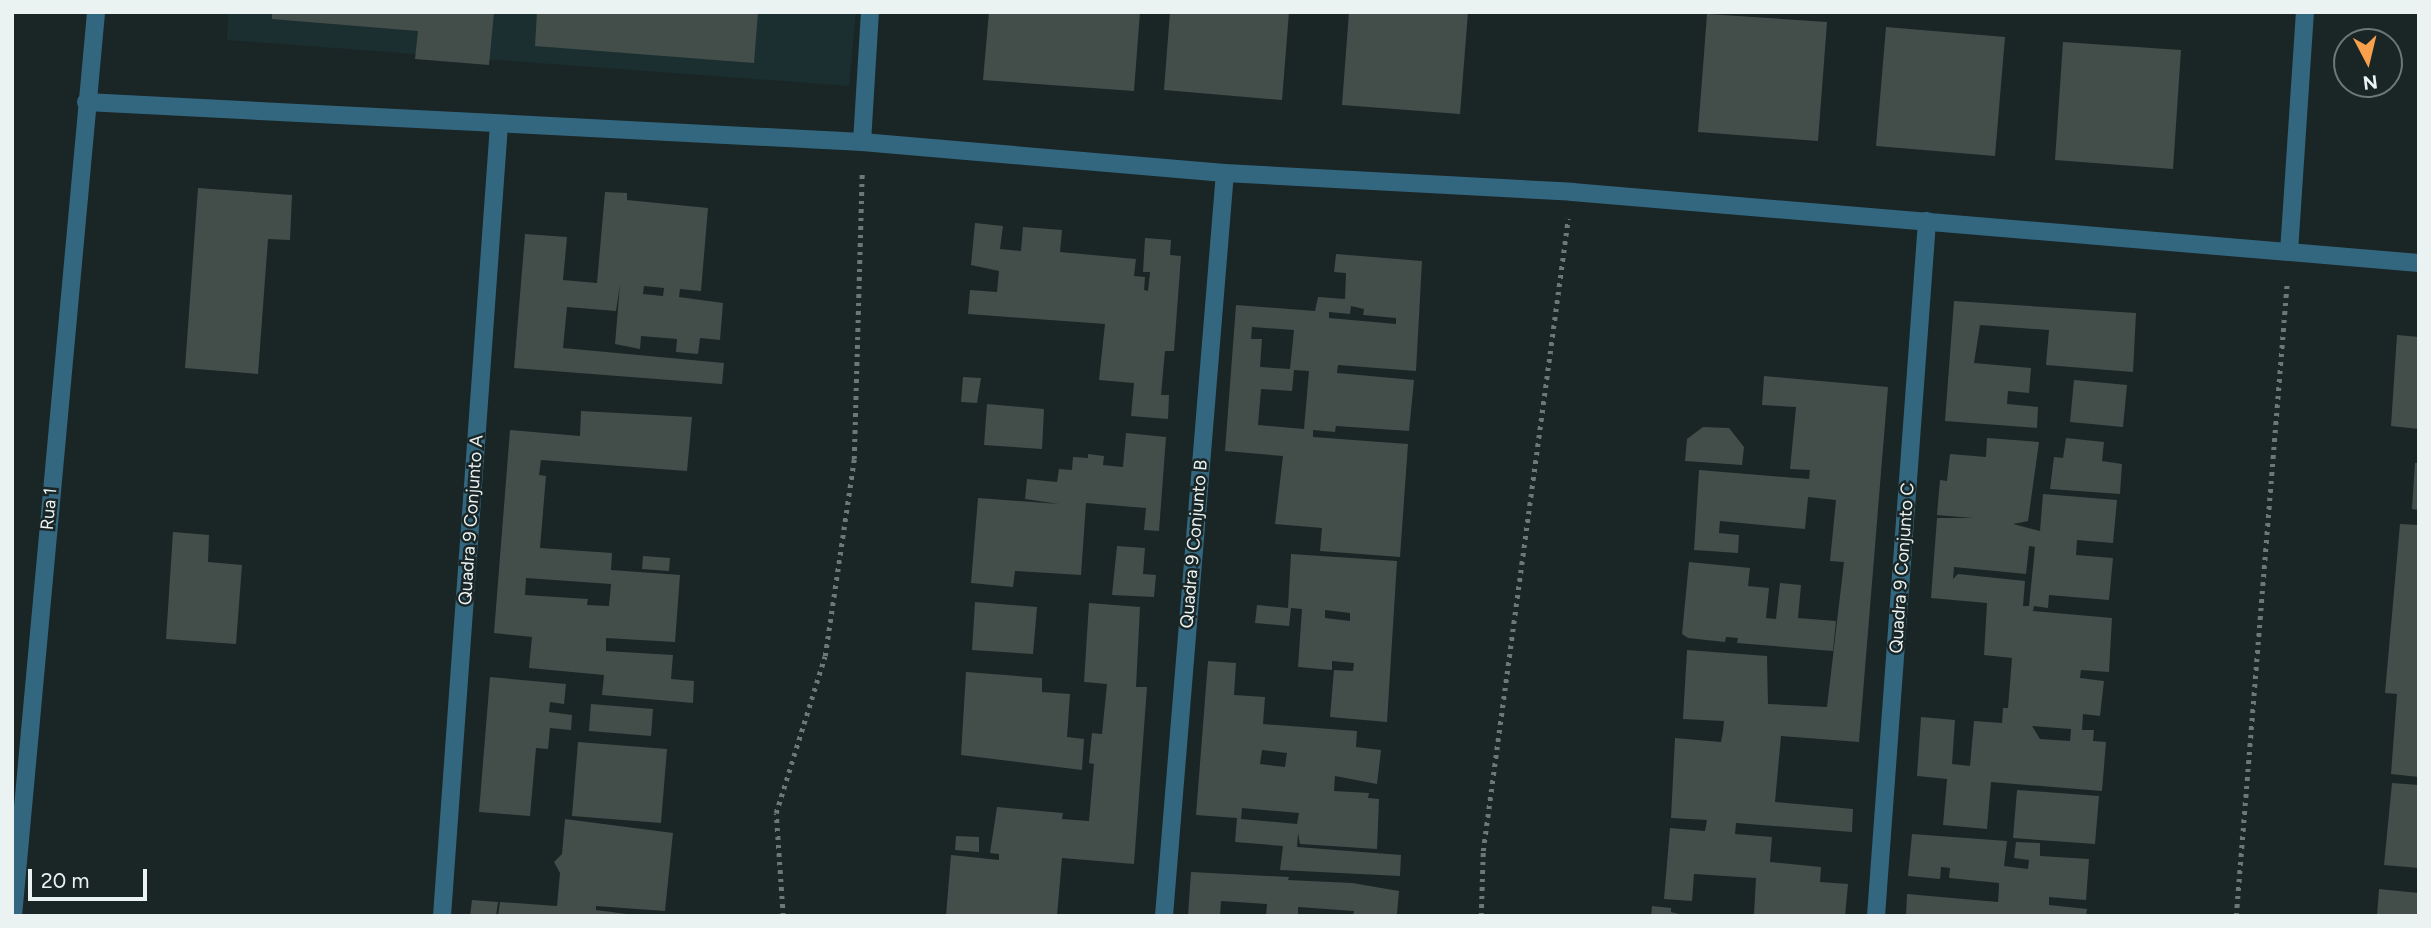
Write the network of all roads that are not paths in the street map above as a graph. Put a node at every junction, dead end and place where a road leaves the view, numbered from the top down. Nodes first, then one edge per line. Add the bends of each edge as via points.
1 (870, 12) edge
2 (2305, 12) edge
3 (92, 18) edge
4 (86, 102) junction
5 (499, 124) junction
6 (862, 142) junction
7 (1225, 173) junction
8 (1927, 221) junction
9 (2289, 252) junction
10 (2419, 263) edge
11 (13, 916) edge
12 (442, 916) edge
13 (1164, 916) edge
14 (1876, 916) edge

1 - 6 street
2 - 9 street
3 - 4 street, Rua 1
4 - 5 street
4 - 11 street, Rua 1
5 - 6 street
5 - 12 street, Quadra 9 Conjunto A
6 - 7 street
7 - 8 street via 1572,192
7 - 13 street, Quadra 9 Conjunto B
8 - 9 street
8 - 14 street, Quadra 9 Conjunto C
9 - 10 street

